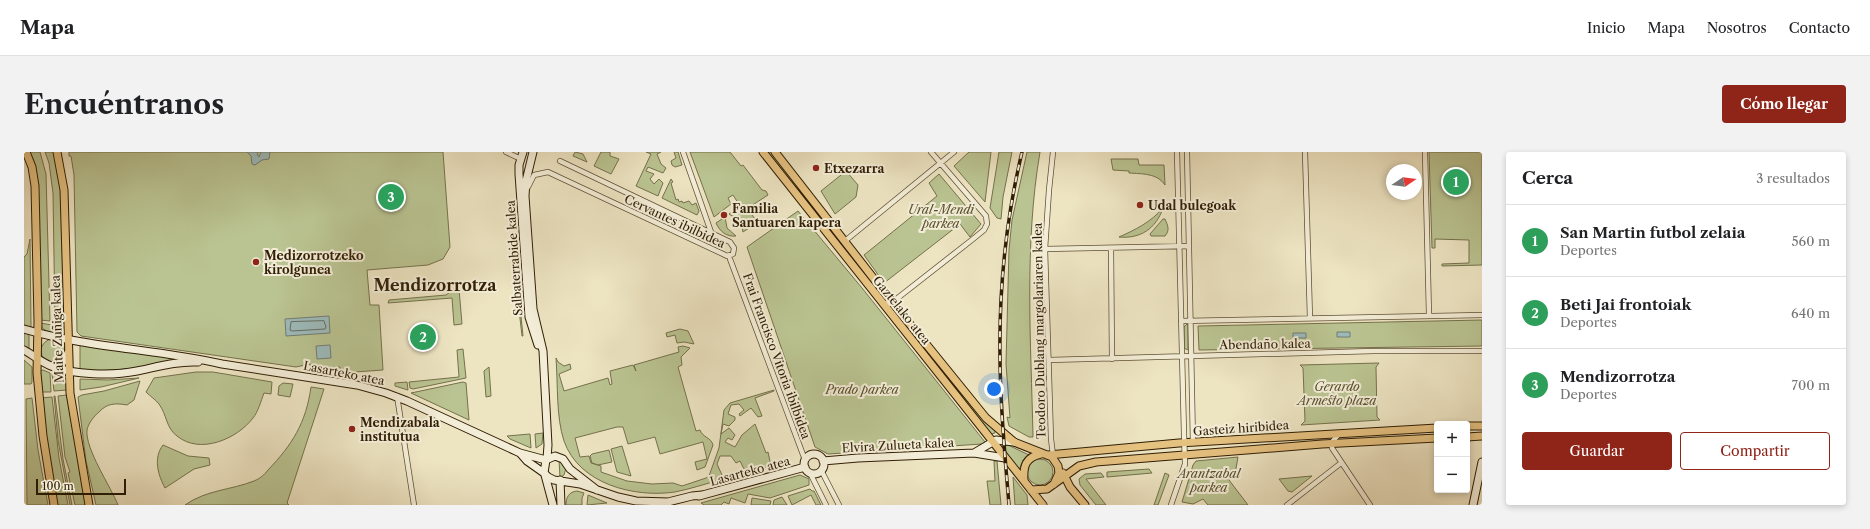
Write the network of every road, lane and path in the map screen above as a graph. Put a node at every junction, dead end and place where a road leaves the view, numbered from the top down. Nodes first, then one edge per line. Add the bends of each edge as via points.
1 (26, 152) edge
2 (57, 152) edge
3 (506, 152) edge
4 (682, 152) edge
5 (763, 152) edge
6 (775, 152) edge
7 (931, 152) edge
8 (954, 152) edge
9 (1053, 152) edge
10 (1177, 152) edge
11 (1187, 152) edge
12 (1306, 152) edge
13 (1425, 152) edge
14 (522, 155) edge
15 (533, 155) edge
16 (560, 161) dead end
17 (940, 163) junction
18 (526, 196) junction
19 (711, 232) junction
20 (845, 241) junction
21 (1189, 246) junction
22 (1179, 247) junction
23 (1111, 248) junction
24 (1046, 249) junction
25 (730, 259) dead end
26 (882, 302) junction
27 (892, 302) junction
28 (1429, 315) junction
29 (1482, 315) edge
30 (1310, 318) junction
31 (1181, 321) junction
32 (1190, 321) junction
33 (24, 329) edge
34 (38, 333) junction
35 (68, 340) junction
36 (24, 350) edge
37 (1482, 351) edge
38 (68, 353) junction
39 (1182, 356) junction
40 (1191, 356) junction
41 (38, 357) junction
42 (543, 359) junction
43 (1112, 359) junction
44 (1049, 360) junction
45 (222, 364) junction
46 (52, 366) junction
47 (69, 371) junction
48 (397, 396) junction
49 (1470, 426) edge
50 (1482, 426) edge
51 (1434, 428) edge
52 (1340, 433) junction
53 (1482, 436) edge
54 (1470, 437) edge
55 (1434, 438) edge
56 (991, 441) junction
57 (1014, 442) junction
58 (1184, 443) junction
59 (1193, 443) junction
60 (1332, 444) junction
61 (520, 453) junction
62 (974, 453) junction
63 (1186, 455) junction
64 (549, 458) junction
65 (1005, 458) junction
66 (1051, 458) junction
67 (824, 461) junction
68 (1482, 462) edge
69 (1341, 463) junction
70 (567, 465) junction
71 (806, 467) junction
72 (821, 470) junction
73 (545, 474) junction
74 (1064, 476) junction
75 (560, 480) junction
76 (1024, 481) junction
77 (1054, 484) junction
78 (597, 490) junction
79 (1031, 490) junction
80 (644, 502) junction
81 (678, 502) edge
82 (54, 505) edge
83 (89, 505) edge
84 (414, 505) edge
85 (553, 505) edge
86 (561, 505) edge
87 (652, 505) edge
88 (826, 505) edge
89 (839, 505) edge
90 (1043, 505) edge
91 (1085, 505) edge
92 (1171, 505) edge
93 (1288, 505) edge
94 (1370, 505) edge
95 (1473, 505) edge

1 - 34 main road, Maite Zuñiga kalea via 36,186
2 - 35 main road, Maite Zuñiga kalea via 64,190
3 - 14 street
4 - 19 street
5 - 26 main road, Gaztelako atea
6 - 20 main road, Gaztelako atea
7 - 17 street
8 - 17 street
9 - 24 street, Teodoro Dublang margolariaren kalea via 1048,190
10 - 22 street
11 - 21 street
12 - 30 street
13 - 28 street
14 - 42 street, Salbaterrabide kalea via 519,174 529,317
15 - 18 street, Salbaterrabide kalea via 526,181
16 - 19 street, Cervantes ibilbidea
17 - 20 street
17 - 27 street via 986,216 984,230
18 - 19 street, Cervantes ibilbidea via 532,176 546,172 727,256 732,254 734,248 730,242
18 - 42 street, Salbaterrabide kalea via 533,309
20 - 27 main road, Gaztelako atea
21 - 22 street
21 - 32 street
22 - 23 street
22 - 31 street
23 - 24 street
23 - 43 street
24 - 44 street, Teodoro Dublang margolariaren kalea
25 - 71 street, Frai Francisco Vitoria ibilbidea
26 - 27 street via 888,305
26 - 56 main road, Gaztelako atea
27 - 57 main road, Gaztelako atea via 986,418
28 - 29 street, Abendaño kalea
28 - 30 street, Abendaño kalea
30 - 32 street, Abendaño kalea
31 - 32 street, Abendaño kalea
31 - 39 street
32 - 40 street
33 - 34 street, Lasarteko atea
34 - 35 street, Lasarteko atea
34 - 41 main road, Maite Zuñiga kalea
35 - 38 main road, Maite Zuñiga kalea
35 - 45 street, Lasarteko atea
36 - 41 street, Lasarteko atea
37 - 40 street, Abendaño kalea
38 - 46 street via 64,361
38 - 47 main road, Maite Zuñiga kalea
39 - 40 street, Abendaño kalea
39 - 43 street, Abendaño kalea
39 - 58 street
40 - 59 street
41 - 46 street, Lasarteko atea
41 - 82 main road, Maite Zuñiga kalea via 43,436
42 - 64 street, Salbaterrabide kalea
43 - 44 street, Abendaño kalea
44 - 66 street, Teodoro Dublang margolariaren kalea
45 - 47 street, Lasarteko atea via 182,362 112,373
45 - 48 street, Lasarteko atea via 357,385
46 - 47 street, Lasarteko atea
47 - 83 main road, Maite Zuñiga kalea via 72,408
48 - 61 street, Lasarteko atea
48 - 84 street
49 - 50 main road
51 - 52 main road, Gasteiz hiribidea
52 - 59 main road, Gasteiz hiribidea
52 - 60 street
53 - 54 main road
55 - 60 main road, Gasteiz hiribidea
56 - 57 street
56 - 62 street
56 - 65 main road, Gaztelako atea
57 - 66 main road, Gaztelako atea
58 - 59 main road, Gasteiz hiribidea
58 - 63 street
58 - 66 main road, Gasteiz hiribidea
60 - 63 main road, Gasteiz hiribidea
60 - 69 street via 1334,453
61 - 64 street, Lasarteko atea
61 - 73 street, Lasarteko atea
62 - 65 street, Elvira Zulueta kalea
62 - 67 street, Elvira Zulueta kalea
63 - 74 main road, Gasteiz hiribidea via 1087,463
63 - 92 street
64 - 70 street via 563,460
64 - 73 street
65 - 76 main road, Gaztelako atea
66 - 74 main road
66 - 76 main road via 1034,455 1028,460 1024,466
66 - 77 main road via 1059,473
67 - 71 street, Lasarteko atea via 821,456 809,455
67 - 72 street
68 - 95 street
69 - 93 street
69 - 94 street
70 - 75 street via 567,473
70 - 78 street, Lasarteko atea
71 - 72 street, Lasarteko atea via 817,473
71 - 81 street, Lasarteko atea via 692,496
71 - 88 street, Frai Francisco Vitoria ibilbidea
72 - 89 street
73 - 75 street via 552,480
73 - 85 street
74 - 77 main road, Gasteiz hiribidea
74 - 91 main road
75 - 78 street, Lasarteko atea
75 - 86 street
76 - 79 main road, Gaztelako atea
77 - 79 main road via 1047,489
78 - 80 street, Lasarteko atea
79 - 90 main road, Gaztelako atea
80 - 81 street, Lasarteko atea
80 - 87 street, Lasarteko atea

